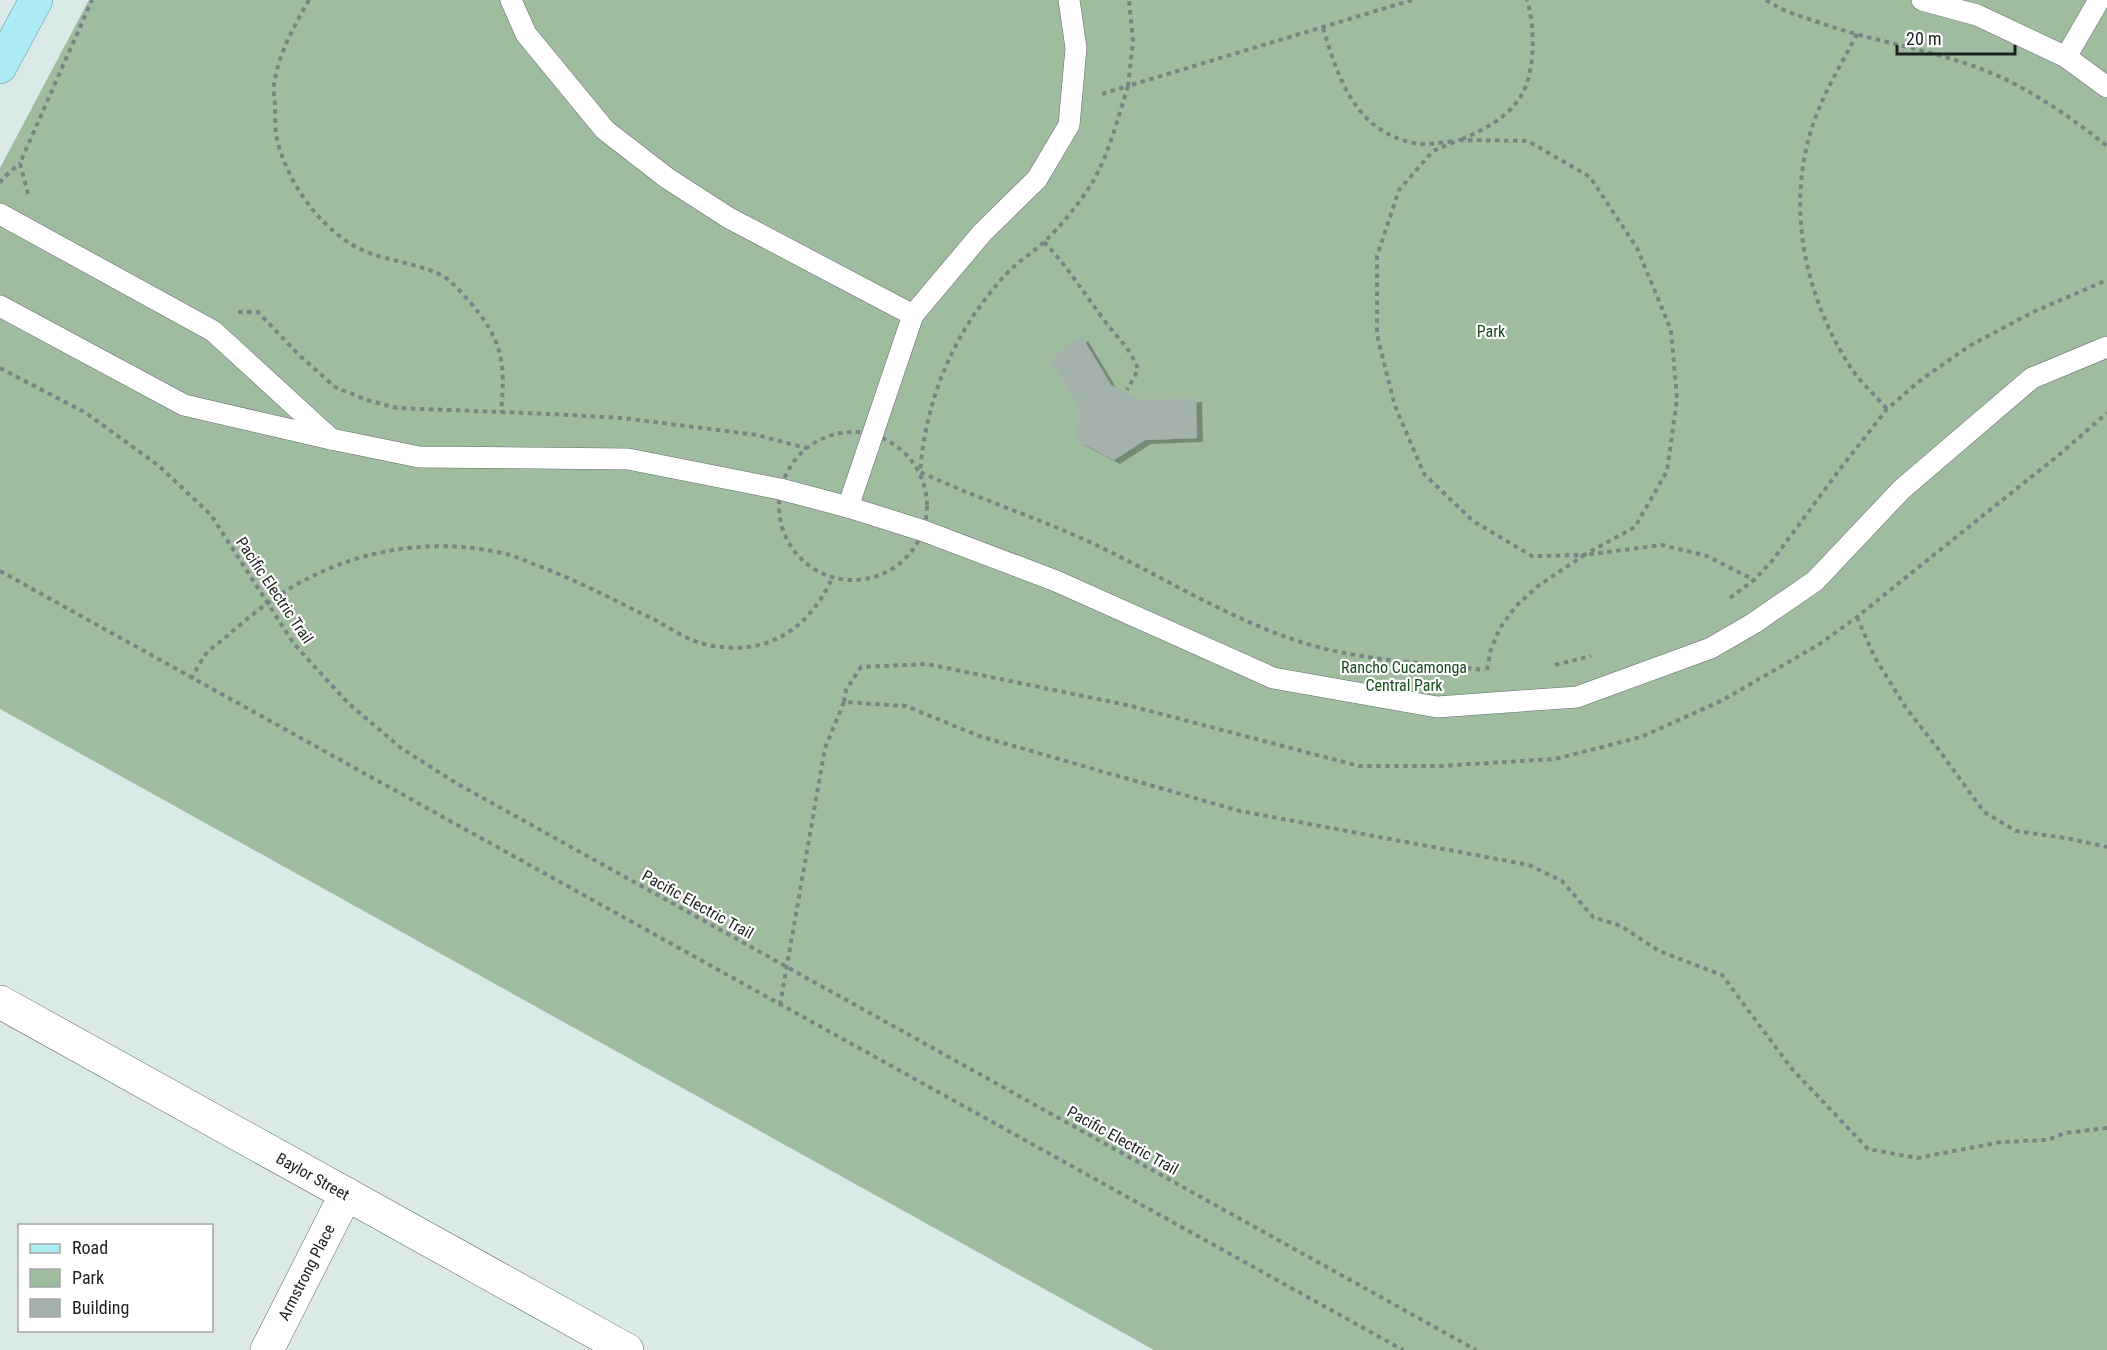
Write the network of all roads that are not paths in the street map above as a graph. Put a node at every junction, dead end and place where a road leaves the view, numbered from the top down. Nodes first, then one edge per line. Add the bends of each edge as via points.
1 (36, 0) edge
2 (511, 0) edge
3 (1069, 0) edge
4 (1922, 0) edge
5 (2099, 0) edge
6 (2066, 57) junction
7 (0, 67) edge
8 (2107, 87) edge
9 (0, 214) edge
10 (0, 306) edge
11 (913, 315) junction
12 (2107, 347) edge
13 (331, 439) junction
14 (848, 507) junction
15 (0, 1002) edge
16 (346, 1194) junction
17 (267, 1350) edge
18 (627, 1350) edge

1 - 7 main road
2 - 11 lane via 526,34 605,130 729,218
3 - 11 lane via 1076,48 1069,125 1037,179 982,233
4 - 6 lane via 1977,15
5 - 6 lane
6 - 8 lane
9 - 13 lane via 213,331
10 - 13 lane via 184,405
11 - 14 lane
12 - 14 lane via 2032,378 1902,489 1815,582 1754,623 1711,648 1577,697 1437,707 1273,678 1056,581
13 - 14 lane via 419,457 628,459 780,489
15 - 16 street, Baylor Street
16 - 17 street, Armstrong Place
16 - 18 street, Baylor Street

